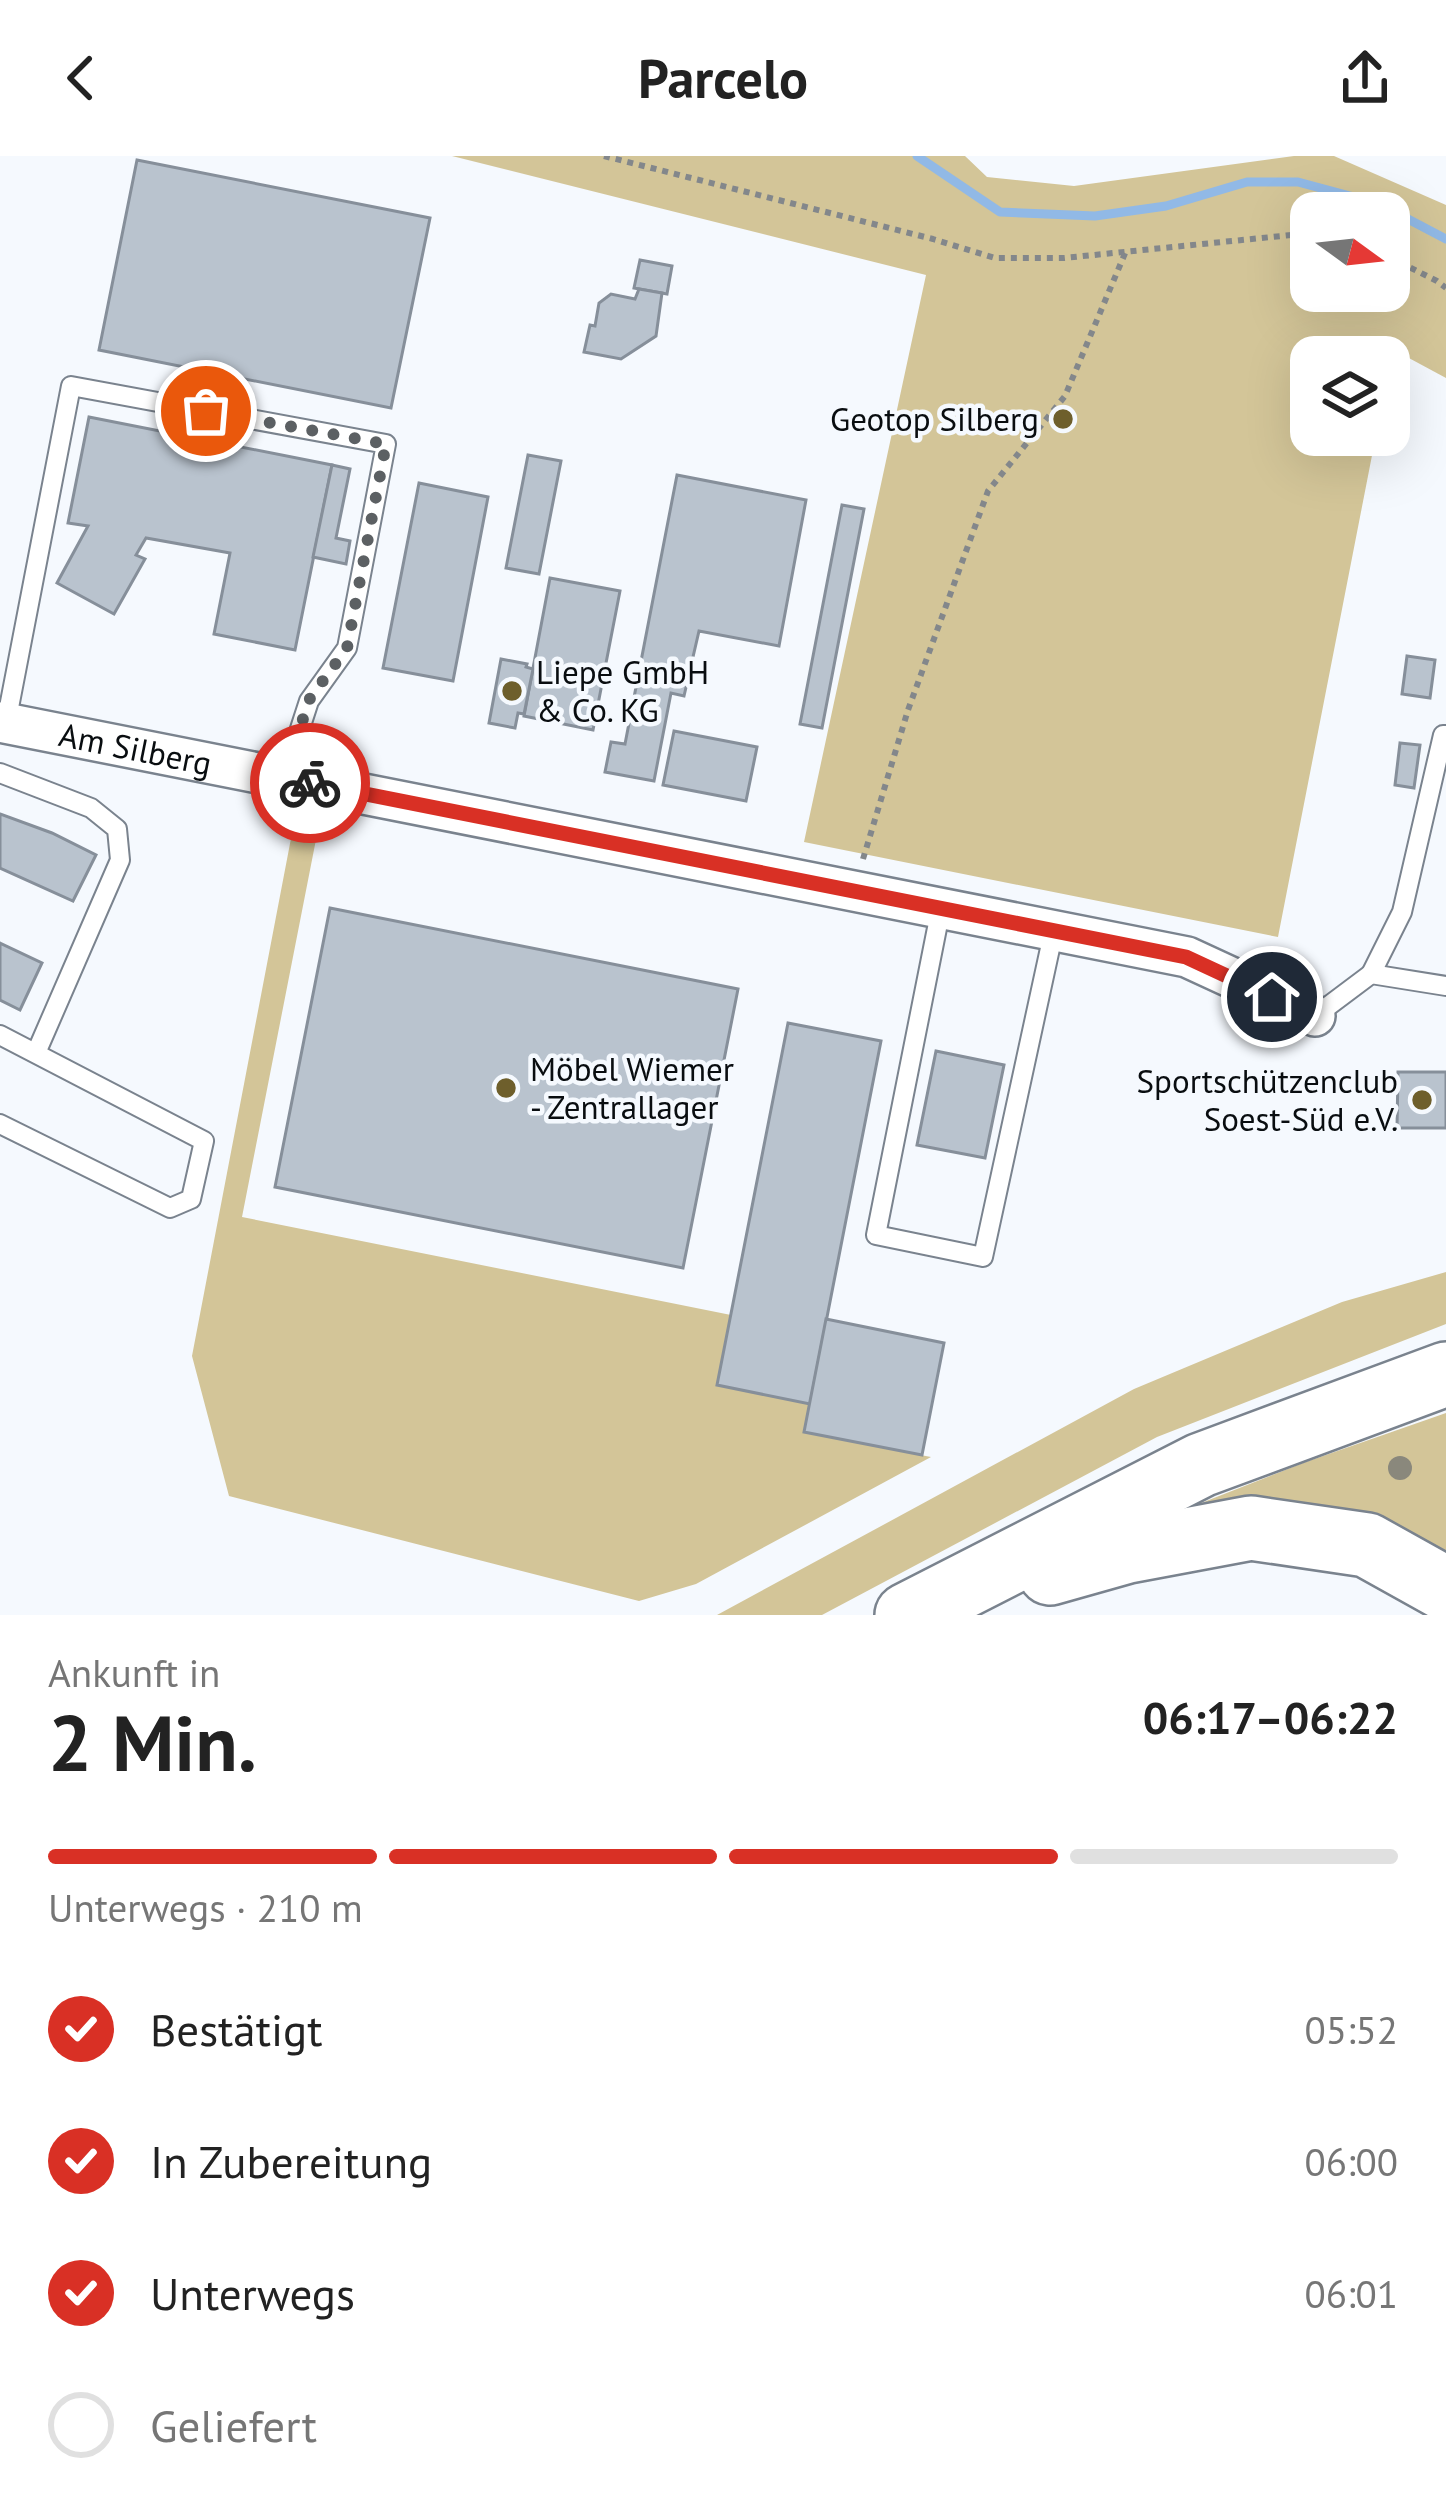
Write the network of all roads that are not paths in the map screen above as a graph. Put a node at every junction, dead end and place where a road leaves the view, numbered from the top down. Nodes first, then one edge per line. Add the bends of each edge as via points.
1 (3, 722) edge
2 (1446, 735) edge
3 (0, 773) edge
4 (284, 778) junction
5 (940, 908) junction
6 (1054, 931) junction
7 (1371, 974) junction
8 (1446, 986) edge
9 (1315, 1016) joint
10 (0, 1035) edge
11 (36, 1053) junction
12 (0, 1124) edge
13 (1446, 1373) edge
14 (1446, 1589) edge
15 (911, 1613) edge

1 - 4 street, Am Silberg
1 - 4 lane via 71,386 386,444 347,648 309,700
2 - 7 lane via 1402,912
3 - 11 lane via 91,808 117,829 120,860
4 - 5 street, Am Silberg
5 - 6 street, Am Silberg
5 - 6 lane via 876,1235 983,1257
6 - 9 street, Am Silberg via 1186,957
7 - 8 lane
7 - 9 lane, Am Silberg
10 - 11 lane
11 - 12 lane via 204,1141 191,1198 170,1208
13 - 15 highway via 1201,1465
14 - 15 highway via 1367,1546 1251,1528 1128,1551

